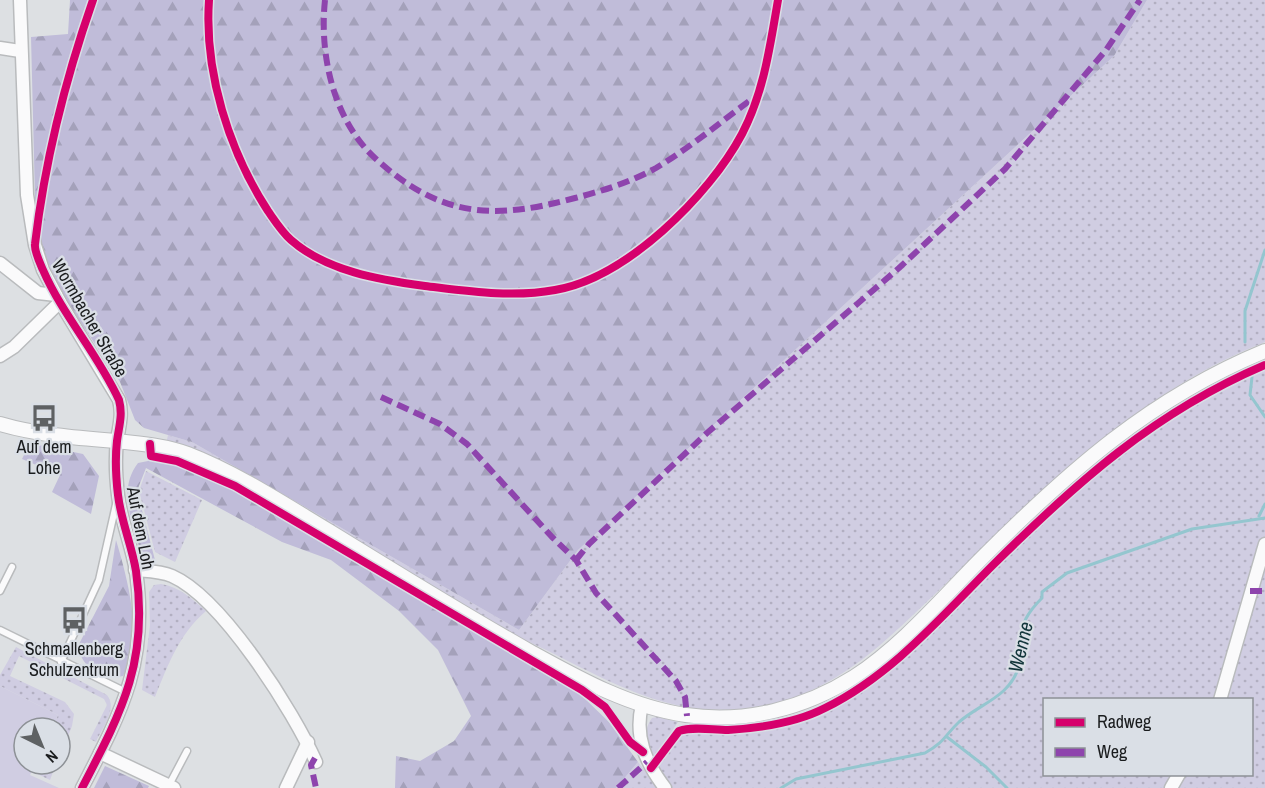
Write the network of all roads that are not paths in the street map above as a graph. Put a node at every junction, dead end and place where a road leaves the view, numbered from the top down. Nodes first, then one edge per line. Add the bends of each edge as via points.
1 (20, 0) edge
2 (0, 48) edge
3 (20, 51) junction
4 (0, 263) edge
5 (58, 299) junction
6 (1265, 351) edge
7 (0, 356) edge
8 (0, 424) edge
9 (117, 441) junction
10 (118, 497) junction
11 (1265, 544) edge
12 (12, 567) dead end
13 (135, 570) junction
14 (0, 591) edge
15 (0, 630) edge
16 (61, 662) junction
17 (128, 693) junction
18 (1220, 698) edge
19 (642, 705) junction
20 (309, 742) junction
21 (187, 751) dead end
22 (100, 753) junction
23 (316, 762) dead end
24 (170, 787) edge
25 (82, 788) edge
26 (286, 788) edge
27 (665, 788) edge

1 - 3 street, Wormbacher Straße
2 - 3 street
3 - 5 street, Wormbacher Straße via 29,217 38,257
4 - 5 street via 38,293
5 - 7 street via 14,347
5 - 9 street, Wormbacher Straße via 119,400
6 - 19 street via 1197,383 1120,432 1047,494 910,631 834,689 803,703 753,714 707,717
8 - 9 street
9 - 10 street, Auf dem Loh
9 - 19 street via 168,447 206,462 291,508 495,632 580,679
10 - 13 street, Auf dem Loh
10 - 16 lane via 99,580
11 - 18 street
12 - 14 lane
13 - 17 street, Auf dem Loh via 139,624
13 - 20 street, Auf dem Loh via 170,575 207,603 269,680
15 - 16 lane
16 - 17 lane
17 - 22 street, Auf dem Loh
19 - 27 street via 643,752
20 - 23 street, Auf dem Loh
20 - 26 street
21 - 24 lane
22 - 24 street
22 - 25 street, Auf dem Loh

